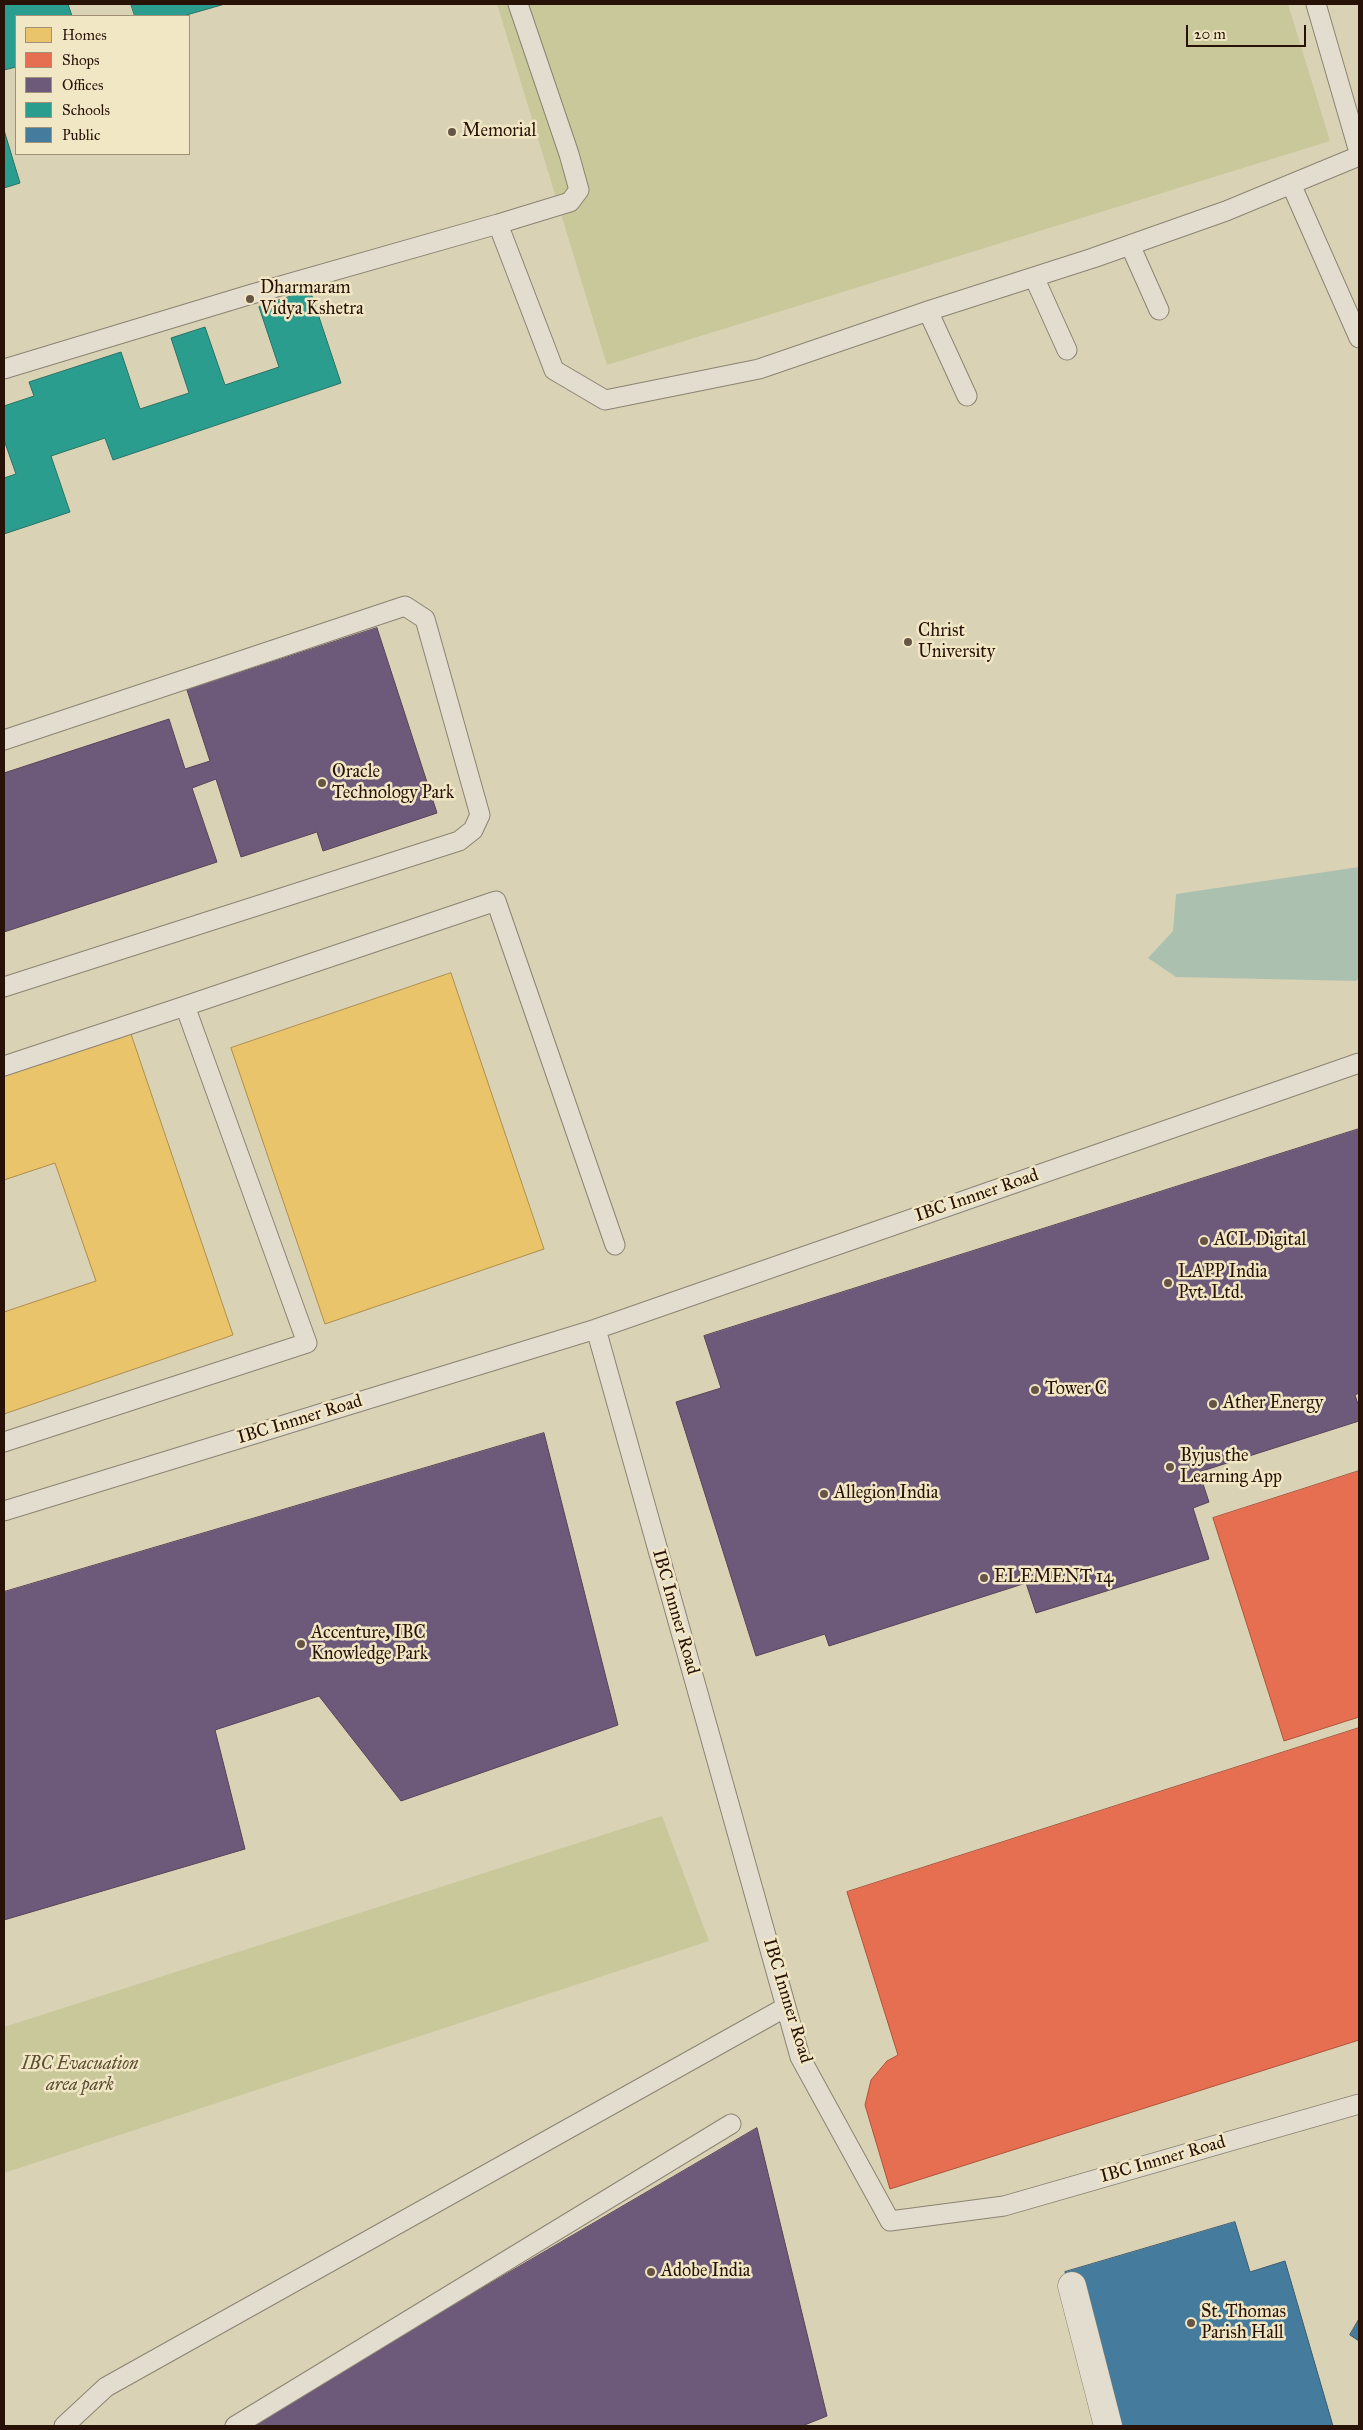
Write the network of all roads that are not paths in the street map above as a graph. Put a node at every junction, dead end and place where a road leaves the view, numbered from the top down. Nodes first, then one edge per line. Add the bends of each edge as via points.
1 (518, 4) edge
2 (1316, 4) edge
3 (1359, 154) edge
4 (1291, 184) junction
5 (498, 224) junction
6 (1130, 244) junction
7 (1034, 277) junction
8 (1159, 310) dead end
9 (928, 311) junction
10 (1359, 338) edge
11 (1067, 350) dead end
12 (4, 370) edge
13 (967, 396) dead end
14 (4, 740) edge
15 (4, 987) edge
16 (185, 1006) junction
17 (1359, 1063) edge
18 (4, 1066) edge
19 (614, 1245) dead end
20 (596, 1329) junction
21 (4, 1442) edge
22 (4, 1511) edge
23 (786, 2007) junction
24 (1359, 2104) edge
25 (731, 2124) dead end
26 (1072, 2286) dead end
27 (64, 2426) edge
28 (235, 2426) edge
29 (1108, 2426) edge

1 - 5 lane via 579,190 570,202
2 - 3 lane
3 - 4 lane
4 - 6 lane via 1226,211
4 - 10 lane
5 - 9 lane via 554,370 605,400 759,369
5 - 12 lane via 252,294
6 - 7 lane
6 - 8 lane
7 - 9 lane
7 - 11 lane
9 - 13 lane
14 - 15 lane via 405,606 425,620 480,814 473,830 459,842
16 - 18 lane
16 - 19 lane via 496,901
16 - 21 lane via 307,1343
17 - 20 lane, IBC Innner Road
20 - 22 lane, IBC Innner Road
20 - 23 lane, IBC Innner Road
23 - 24 lane, IBC Innner Road via 800,2057 890,2221 1004,2206
23 - 27 lane via 106,2387
25 - 28 lane
26 - 29 street

